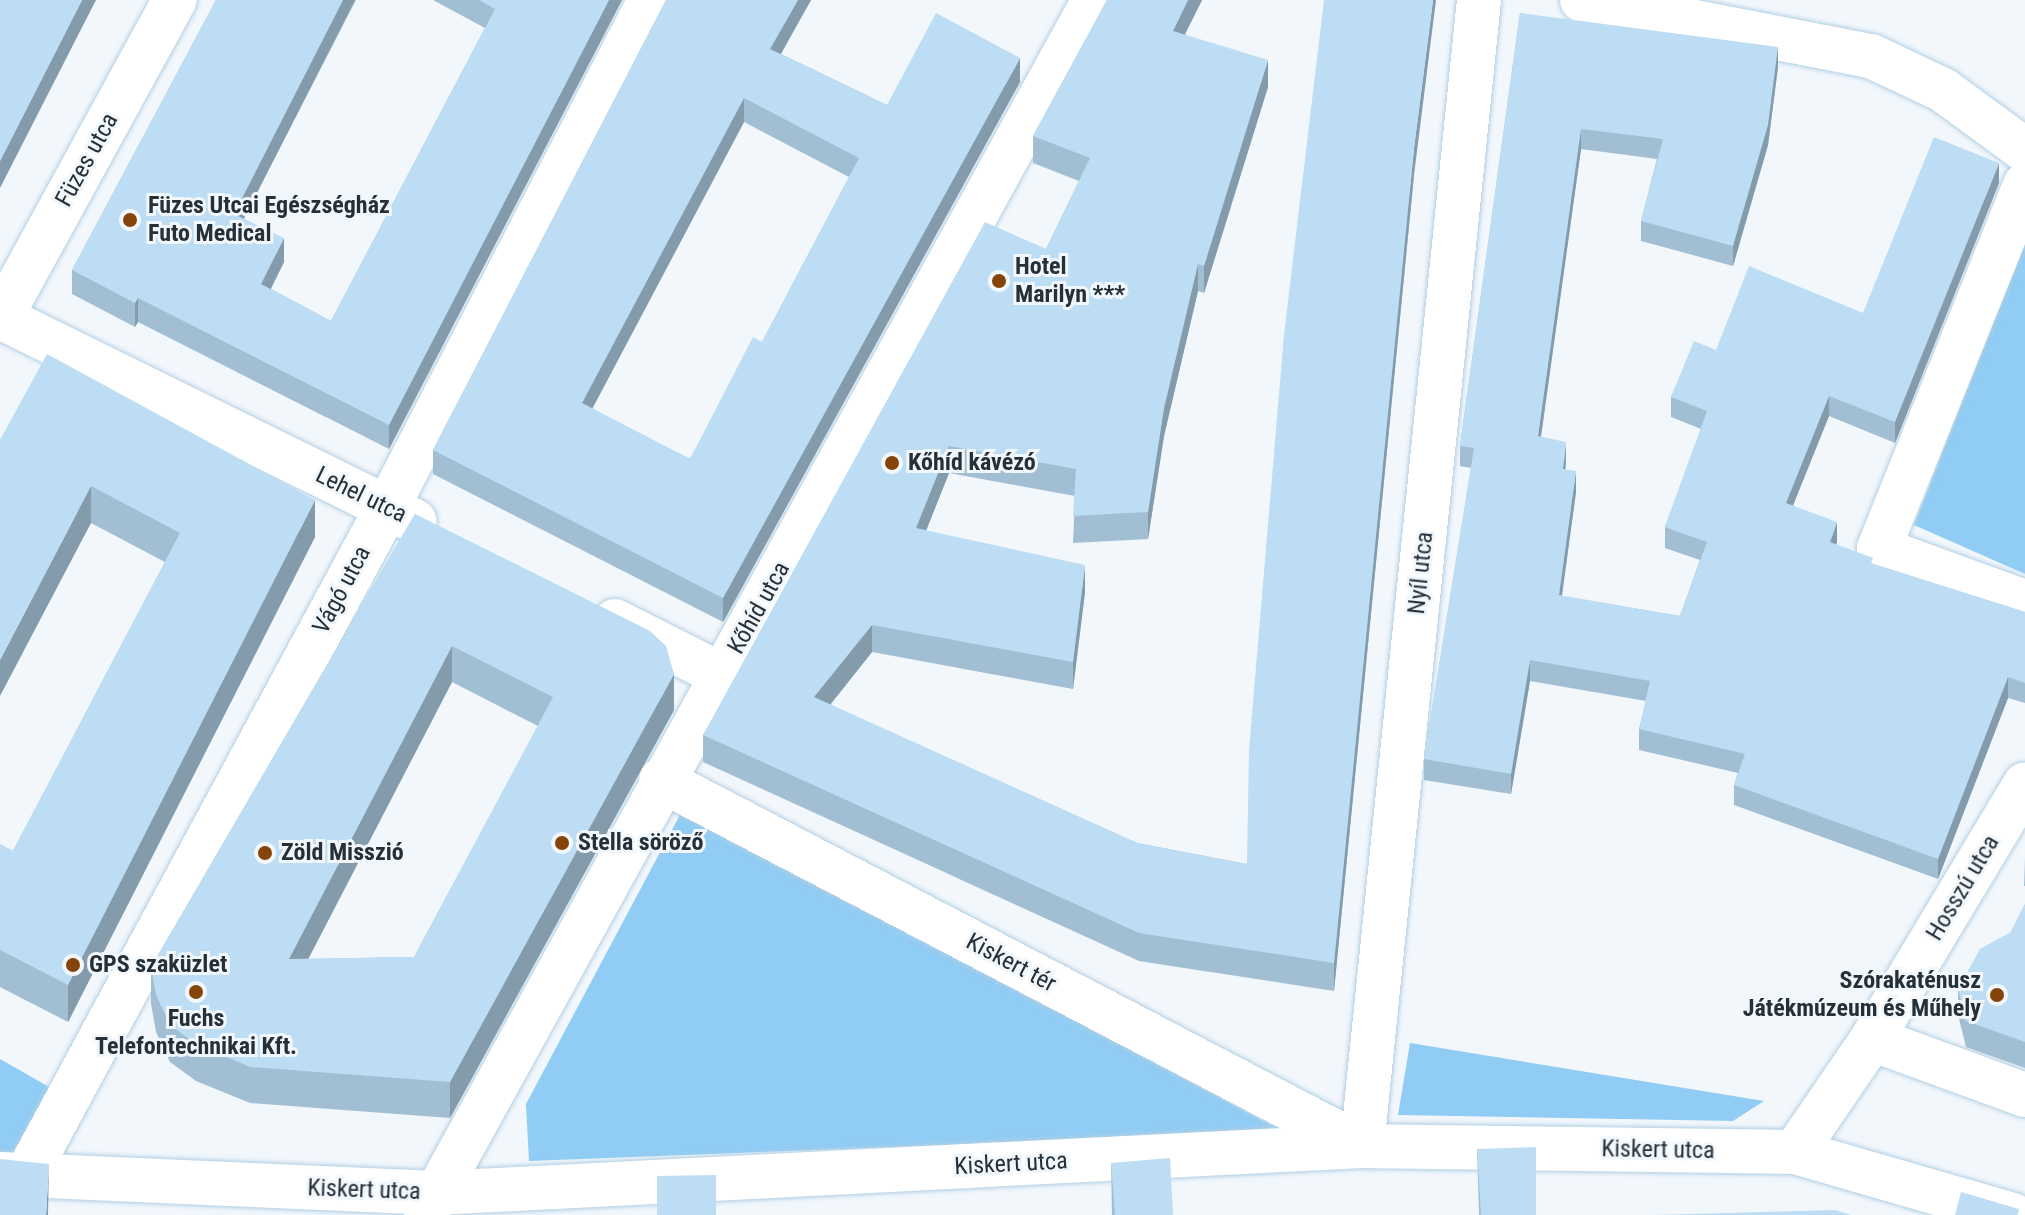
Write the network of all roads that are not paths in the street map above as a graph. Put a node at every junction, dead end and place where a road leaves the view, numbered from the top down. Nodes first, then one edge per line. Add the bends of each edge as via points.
1 (175, 0) edge
2 (650, 0) edge
3 (1094, 0) edge
4 (1479, 0) edge
5 (1582, 0) edge
6 (2025, 150) edge
7 (2025, 185) edge
8 (0, 318) edge
9 (387, 508) junction
10 (457, 542) edge
11 (2025, 602) edge
12 (583, 605) edge
13 (722, 675) junction
14 (661, 780) junction
15 (2025, 784) edge
16 (1872, 1039) junction
17 (2025, 1095) edge
18 (1362, 1146) junction
19 (1795, 1152) junction
20 (13, 1175) edge
21 (430, 1204) edge
22 (2013, 1215) edge

1 - 8 street, Füzes utca
2 - 9 street, Vágó utca
3 - 13 street, Kőhíd utca
4 - 18 street, Nyíl utca
5 - 6 street via 1871,56 1943,90
7 - 11 street via 1879,549
8 - 9 street, Lehel utca
9 - 10 street, Lehel utca
9 - 20 street, Vágó utca
12 - 13 street
13 - 14 street, Kőhíd utca
14 - 18 street, Kiskert tér
14 - 21 street, Kőhíd utca
15 - 16 street, Hosszú utca
16 - 17 street
16 - 19 street, Hosszú utca
18 - 19 street, Kiskert utca
18 - 21 street, Kiskert utca
19 - 22 street, Kiskert utca
20 - 21 street, Kiskert utca

